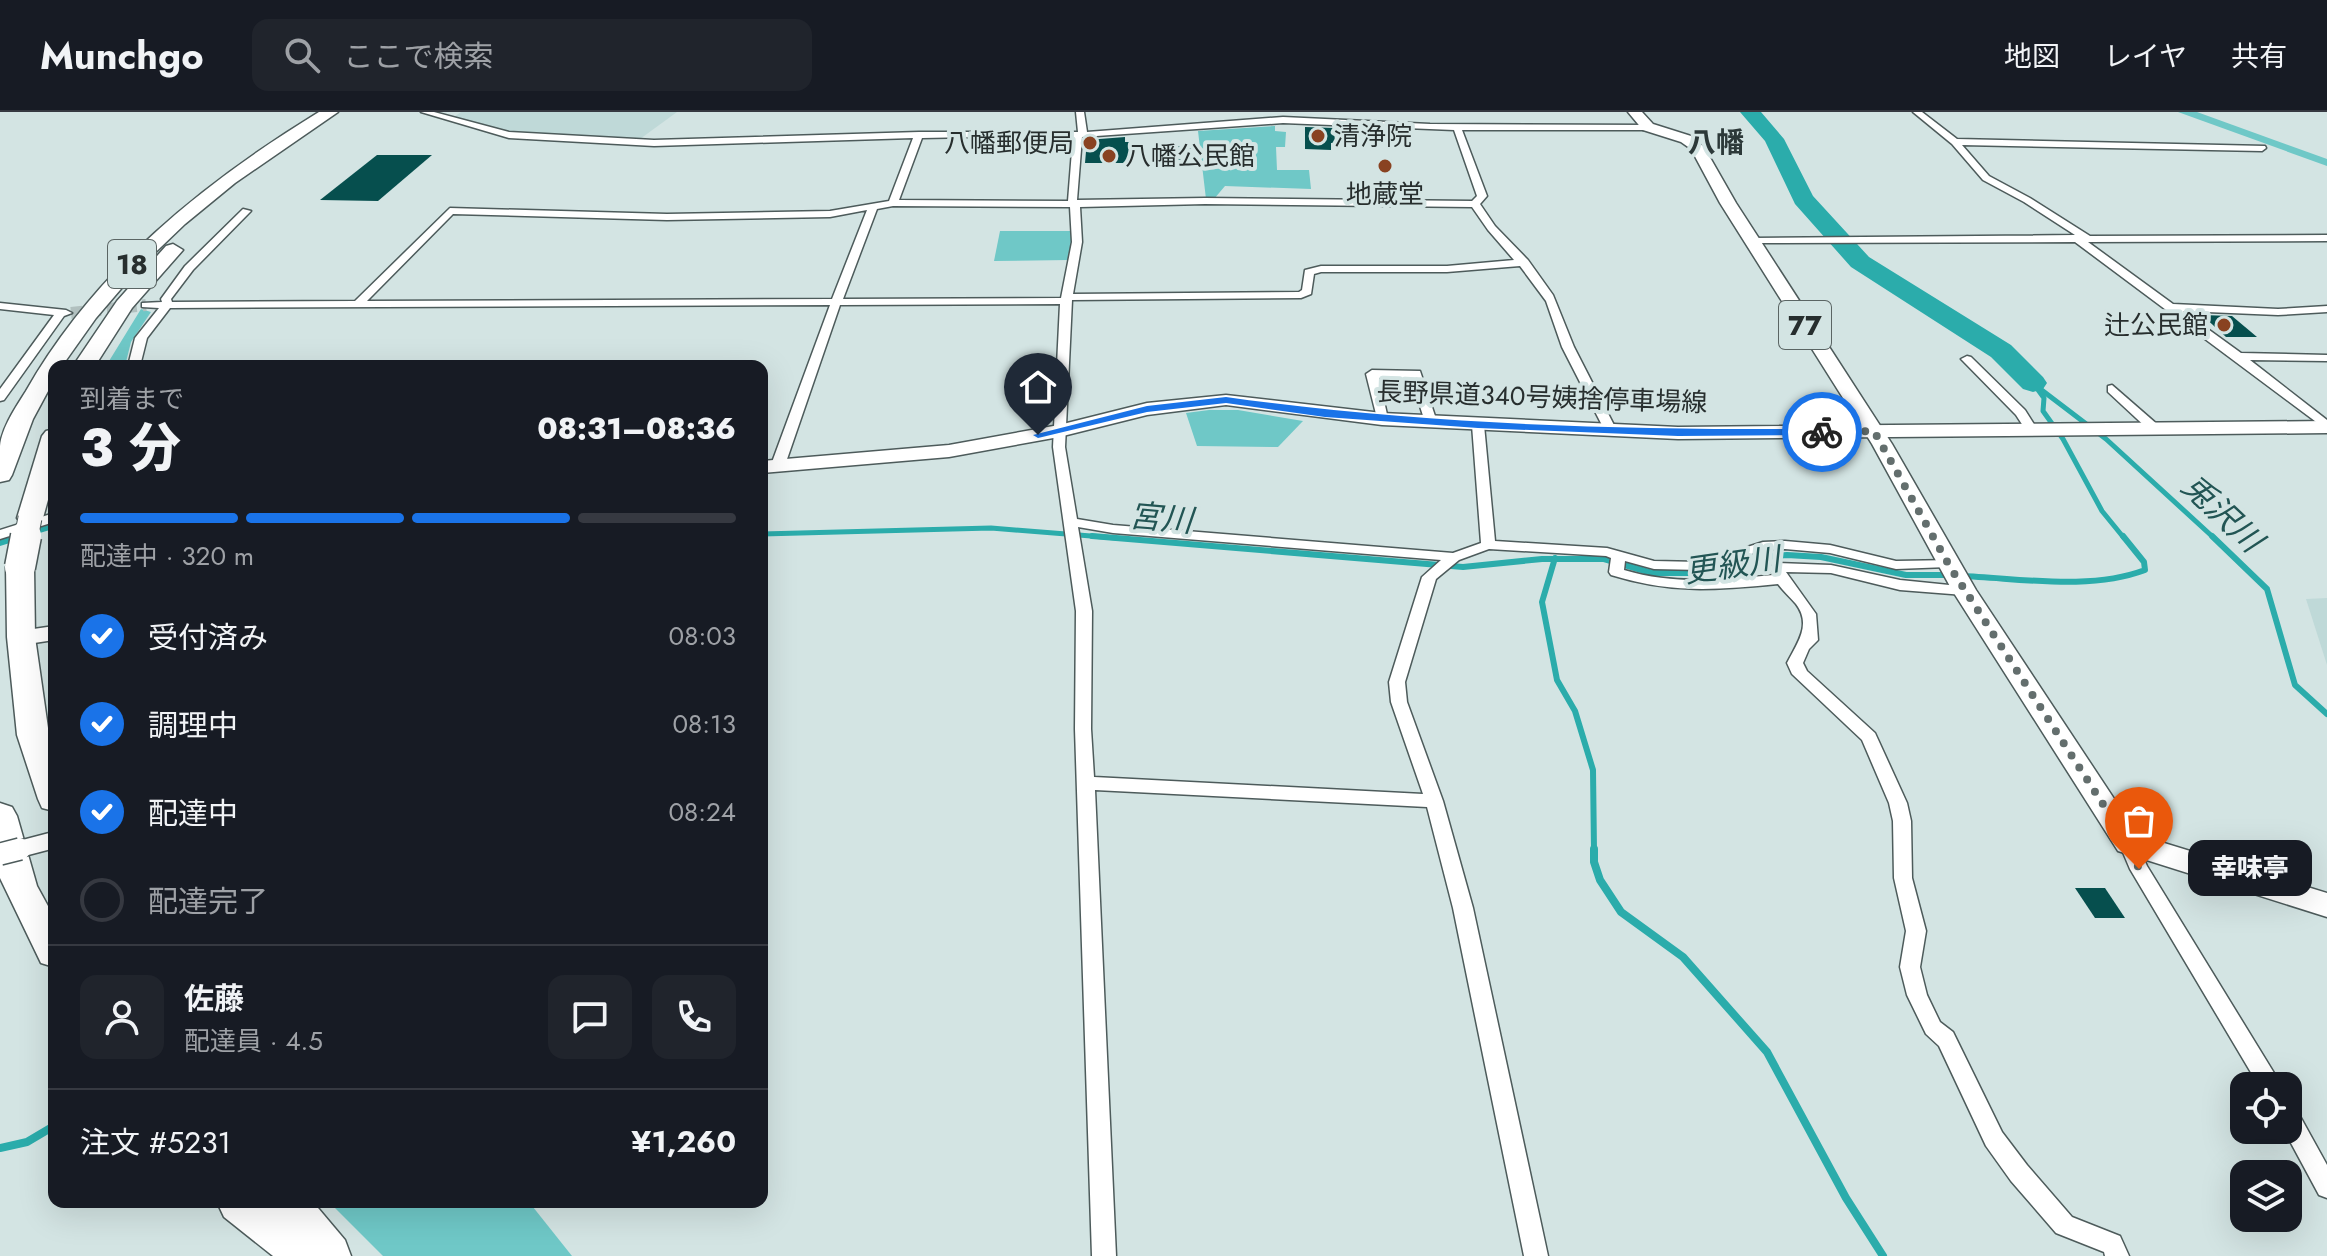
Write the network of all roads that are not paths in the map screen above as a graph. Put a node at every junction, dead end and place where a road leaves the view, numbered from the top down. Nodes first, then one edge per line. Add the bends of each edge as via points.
1 (330, 112) edge
2 (351, 112) edge
3 (425, 112) edge
4 (1080, 112) edge
5 (1635, 112) edge
6 (1917, 112) edge
7 (1335, 117) edge
8 (1457, 127) junction
9 (1648, 127) junction
10 (919, 135) junction
11 (1081, 135) junction
12 (1955, 142) junction
13 (2262, 148) dead end
14 (893, 203) junction
15 (1075, 203) junction
16 (1475, 204) junction
17 (873, 207) junction
18 (246, 211) dead end
19 (2081, 238) junction
20 (2327, 238) edge
21 (1753, 241) junction
22 (1524, 262) junction
23 (1066, 299) junction
24 (836, 302) junction
25 (359, 303) junction
26 (168, 304) junction
27 (146, 305) tunnel mouth
28 (0, 306) edge
29 (2171, 307) junction
30 (2327, 309) edge
31 (2238, 356) junction
32 (2327, 358) edge
33 (1967, 359) dead end
34 (57, 360) edge
35 (88, 360) edge
36 (136, 360) edge
37 (48, 374) edge
38 (2112, 389) dead end
39 (0, 397) edge
40 (1382, 419) junction
41 (1431, 422) junction
42 (1478, 425) junction
43 (2327, 427) edge
44 (2034, 428) junction
45 (2154, 428) junction
46 (1059, 431) junction
47 (1611, 431) junction
48 (1874, 431) junction
49 (770, 466) edge
50 (0, 475) edge
51 (48, 476) edge
52 (42, 517) edge
53 (1071, 530) junction
54 (0, 535) edge
55 (1488, 545) junction
56 (1618, 560) junction
57 (1449, 562) junction
58 (1955, 576) junction
59 (1780, 579) junction
60 (48, 634) edge
61 (11, 638) edge
62 (48, 781) edge
63 (1086, 783) junction
64 (1434, 801) junction
65 (0, 816) edge
66 (48, 842) edge
67 (2128, 843) junction
68 (0, 854) edge
69 (2327, 905) edge
70 (48, 941) edge
71 (2262, 1072) edge
72 (2302, 1141) edge
73 (2327, 1187) edge
74 (247, 1208) edge
75 (290, 1208) edge
76 (309, 1256) edge
77 (329, 1256) edge
78 (1104, 1256) edge
79 (1536, 1256) edge
80 (2117, 1256) edge

1 - 34 highway, 18 via 214,188 126,270
2 - 35 highway, 18 via 261,172 204,219 124,305
3 - 10 street via 523,137 689,143
4 - 11 street
5 - 9 main road, 77
6 - 12 street
7 - 8 street
7 - 11 street
8 - 9 street
8 - 16 street via 1482,196
9 - 21 main road, 77 via 1695,145
10 - 11 street
10 - 14 street
11 - 15 street
12 - 13 street
12 - 19 street via 1986,178
14 - 15 street
14 - 17 street
15 - 16 street
15 - 23 street via 1077,251
16 - 22 street via 1485,223
17 - 24 street
17 - 25 street via 830,214 667,217 450,211
18 - 26 street via 189,268 166,299
19 - 20 street
19 - 21 street
19 - 29 street
21 - 48 main road, 77
22 - 23 street via 1321,269 1309,272 1309,287 1301,295
22 - 47 street via 1558,313 1566,343
23 - 24 street
23 - 46 street
24 - 25 street
24 - 49 street
25 - 26 street
26 - 27 street
26 - 36 street via 141,338
28 - 39 street via 65,313
29 - 30 street
29 - 31 street
31 - 32 street
31 - 43 street
33 - 44 street
37 - 50 highway, 18
38 - 45 street
40 - 41 main road, 長野県道340号姨捨停車場線
40 - 41 street via 1372,374 1416,374
40 - 46 main road, 長野県道340号姨捨停車場線 via 1226,400 1147,409
41 - 42 main road, 長野県道340号姨捨停車場線
42 - 47 main road, 長野県道340号姨捨停車場線
42 - 55 street
43 - 45 main road, 長野県道340号姨捨停車場線
44 - 45 main road, 長野県道340号姨捨停車場線
44 - 48 main road, 長野県道340号姨捨停車場線
46 - 49 main road, 長野県道340号姨捨停車場線 via 949,451
46 - 53 street
47 - 48 main road, 長野県道340号姨捨停車場線
48 - 58 main road, 77
51 - 52 highway
52 - 54 street
52 - 61 highway, bridge via 20,567
53 - 57 street via 1113,529
53 - 63 street via 1084,611
55 - 56 street
55 - 57 street
56 - 58 street via 1701,566 1763,546 1785,545 1830,549
56 - 59 street via 1616,572 1665,584
57 - 64 street via 1429,577 1397,682 1399,702
58 - 59 street via 1900,585 1802,566 1777,567
58 - 67 main road, 77
59 - 80 street via 1805,603 1812,623 1810,640 1795,663 1800,674 1869,737 1898,803 1903,878 1916,931 1910,967 1933,1028 1946,1039 1994,1139 2019,1173 2064,1225 2112,1244
60 - 61 main road
61 - 62 highway
63 - 64 street
63 - 78 street
64 - 79 street via 1463,908
65 - 70 highway via 20,887
66 - 68 street, bridge
67 - 69 main road
67 - 71 street
72 - 73 street
74 - 76 highway
75 - 77 highway

